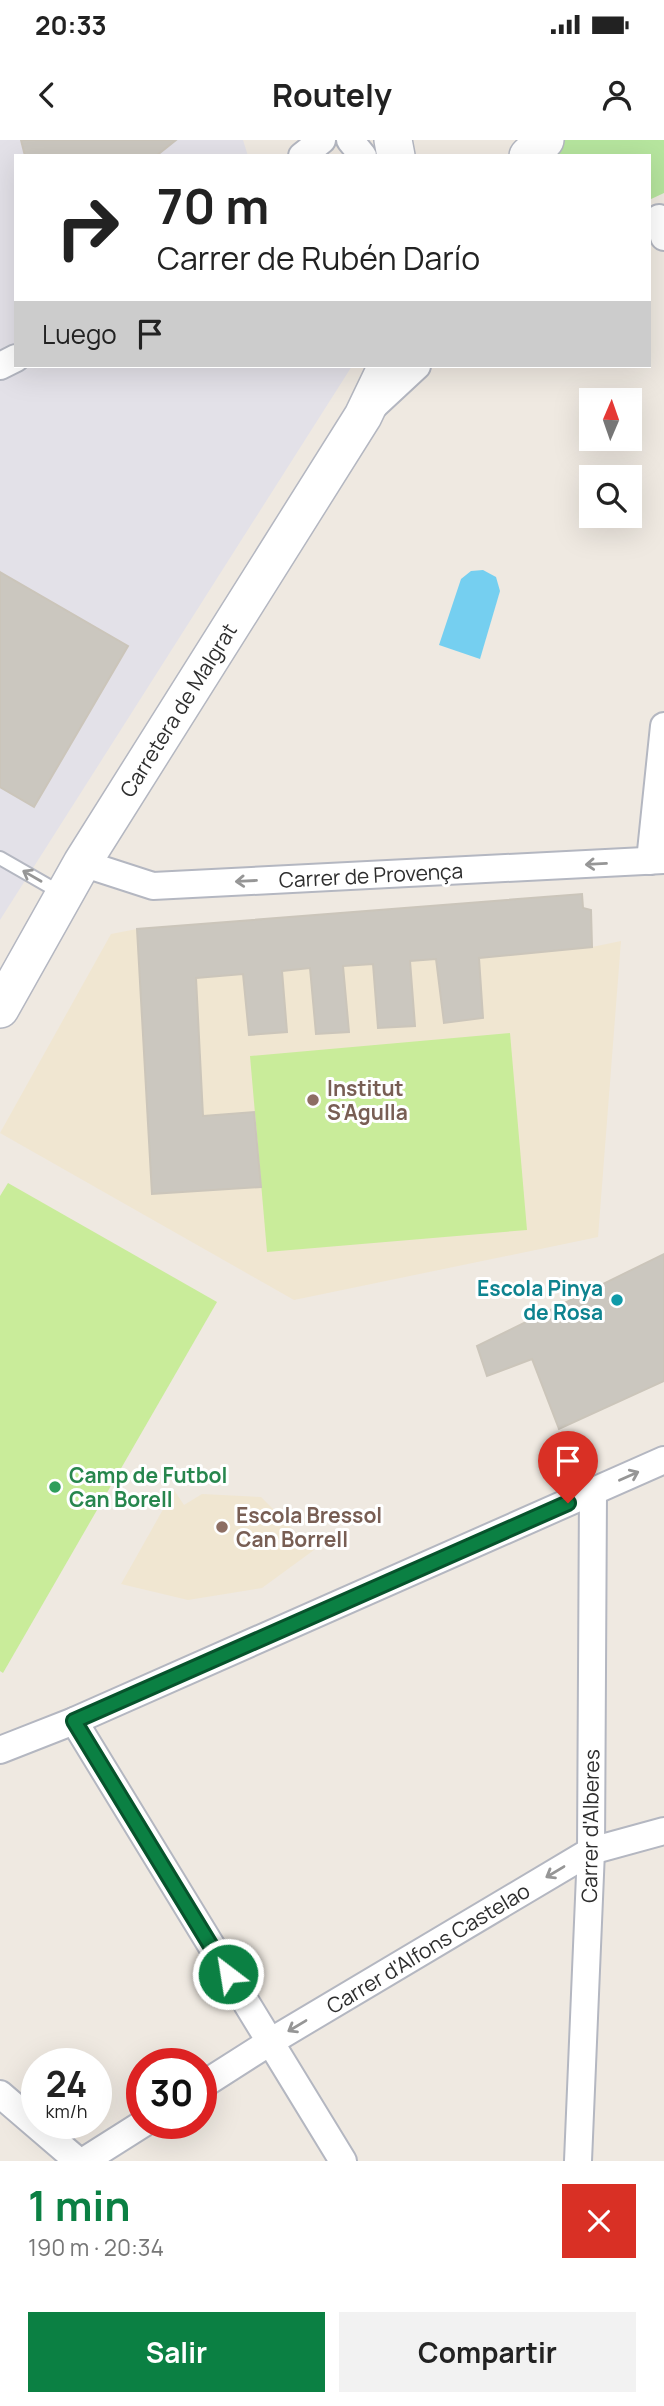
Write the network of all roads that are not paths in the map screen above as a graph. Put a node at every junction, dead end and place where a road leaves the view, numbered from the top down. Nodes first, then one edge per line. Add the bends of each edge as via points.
1 (322, 140) edge
2 (350, 140) edge
3 (545, 140) edge
4 (388, 152) edge
5 (304, 154) edge
6 (530, 154) edge
7 (386, 368) edge
8 (401, 368) edge
9 (415, 368) edge
10 (363, 416) junction
11 (664, 726) edge
12 (0, 858) edge
13 (657, 861) edge
14 (82, 863) junction
15 (64, 895) junction
16 (8, 989) edge
17 (664, 1460) edge
18 (593, 1492) junction
19 (74, 1721) junction
20 (0, 1750) edge
21 (664, 1831) edge
22 (592, 1851) junction
23 (270, 2042) junction
24 (217, 2076) edge
25 (0, 2094) edge
26 (126, 2134) edge
27 (78, 2161) edge
28 (84, 2161) edge
29 (343, 2161) edge
30 (578, 2161) edge

1 - 5 street
2 - 4 street
3 - 6 street
7 - 10 street, Carretera de Malgrat
8 - 10 street, Carretera de Malgrat
9 - 10 street
10 - 14 street, Carretera de Malgrat
11 - 13 street
15 -> 12 lane
13 -> 14 street, Carrer de Provença via 153,886
14 - 15 street, Carretera de Malgrat
15 - 16 street, Carretera de Malgrat
18 -> 17 street
18 - 19 street
18 - 22 street, Carrer d'Alberes
19 - 20 street
19 - 23 street
21 - 22 street, Carrer d'Alfons Castelao
22 -> 23 street, Carrer d'Alfons Castelao
22 - 30 street, Carrer d'Alberes
23 - 24 street, Carrer d'Alfons Castelao
23 - 29 street
25 - 27 street
26 - 28 street

